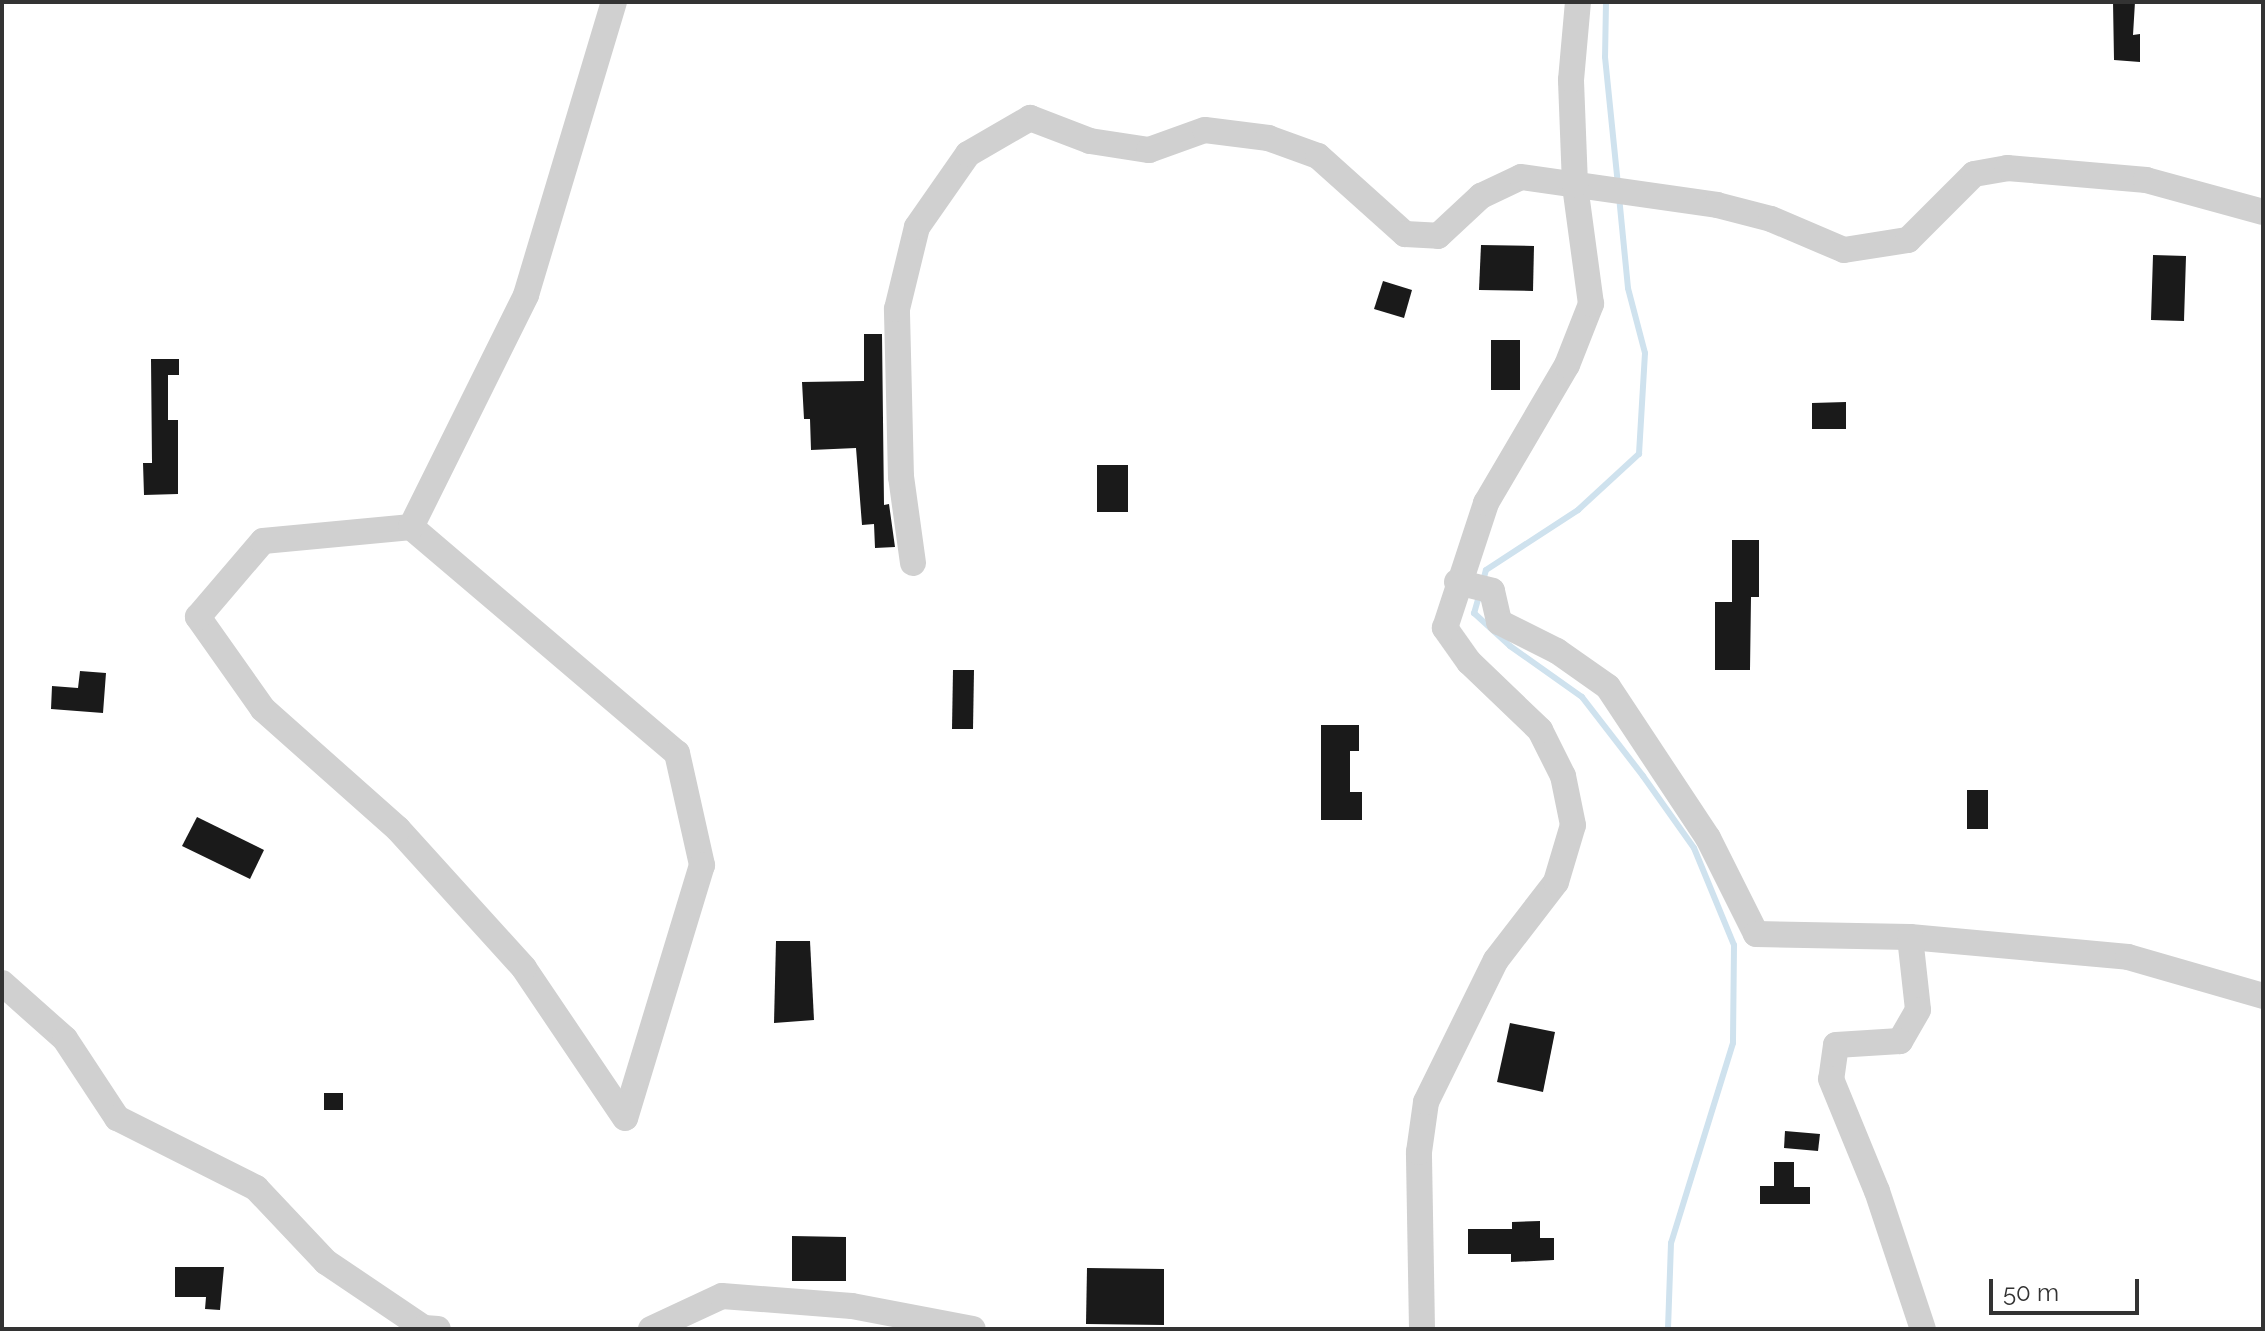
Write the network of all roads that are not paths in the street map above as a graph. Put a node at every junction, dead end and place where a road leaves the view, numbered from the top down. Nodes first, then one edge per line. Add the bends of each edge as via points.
1 (614, 2) edge
2 (1578, 2) edge
3 (1588, 186) junction
4 (2263, 212) edge
5 (411, 527) junction
6 (913, 563) dead end
7 (1457, 582) junction
8 (1910, 937) junction
9 (2, 983) edge
10 (2263, 996) edge
11 (438, 1329) edge
12 (651, 1329) edge
13 (973, 1329) edge
14 (1422, 1329) edge
15 (1923, 1329) edge

1 - 5 street via 526,295
2 - 3 street via 1571,80
3 - 4 street via 1771,219 1844,250 1908,240 1974,174 2007,168 2146,180
3 - 6 street via 1521,177 1481,196 1438,236 1405,234 1318,156 1268,138 1205,130 1149,150 1090,141 1030,118 968,154 917,227 897,309 901,477
3 - 7 street via 1591,304 1567,365 1486,503
5 - 5 street via 677,753 702,865 625,1118 524,968 398,829 263,709 198,617 263,541
7 - 8 street via 1492,591 1499,622 1557,651 1608,687 1708,838 1756,934
7 - 14 street via 1445,628 1469,662 1540,730 1563,776 1573,825 1556,882 1496,960 1426,1102 1419,1152
8 - 10 street via 2128,957
8 - 15 street via 1918,1010 1900,1041 1836,1045 1831,1079 1877,1191
9 - 11 street via 65,1039 117,1118 256,1188 326,1262 424,1328
12 - 13 street via 722,1296 852,1306

